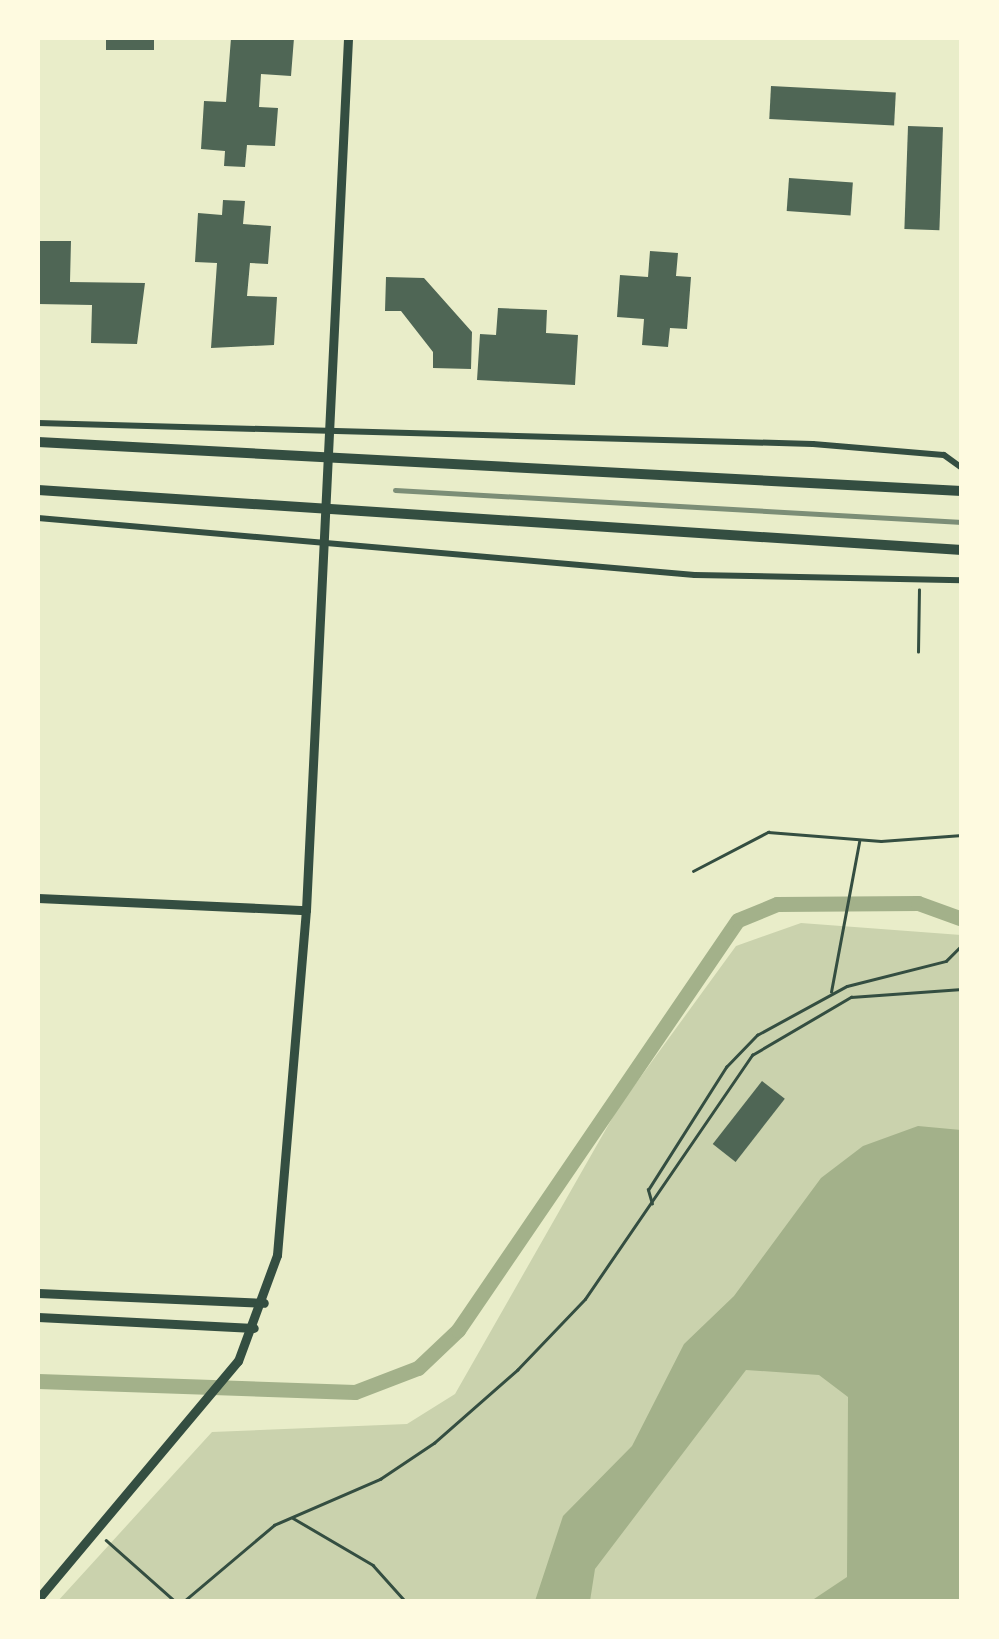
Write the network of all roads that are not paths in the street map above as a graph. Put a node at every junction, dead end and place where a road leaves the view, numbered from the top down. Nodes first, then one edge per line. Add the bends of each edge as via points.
1 (348, 38) edge
2 (38, 424) edge
3 (328, 438) junction
4 (38, 442) edge
5 (328, 456) junction
6 (962, 468) edge
7 (38, 490) edge
8 (962, 491) edge
9 (325, 510) junction
10 (38, 518) edge
11 (324, 538) junction
12 (962, 550) edge
13 (962, 580) edge
14 (38, 898) edge
15 (306, 910) junction
16 (38, 1293) edge
17 (264, 1303) junction
18 (38, 1317) edge
19 (254, 1328) junction
20 (38, 1599) edge

1 - 3 street
2 - 3 street
3 - 5 street
3 - 6 street via 813,444 944,455
4 - 5 main road
5 - 8 main road
5 - 9 street
7 - 9 main road
9 - 11 street
9 - 12 main road
10 - 11 street
11 - 13 street via 695,575
11 - 15 street
14 - 15 street
15 - 17 street via 277,1255
16 - 17 street
17 - 19 street
18 - 19 street
19 - 20 street via 238,1362

